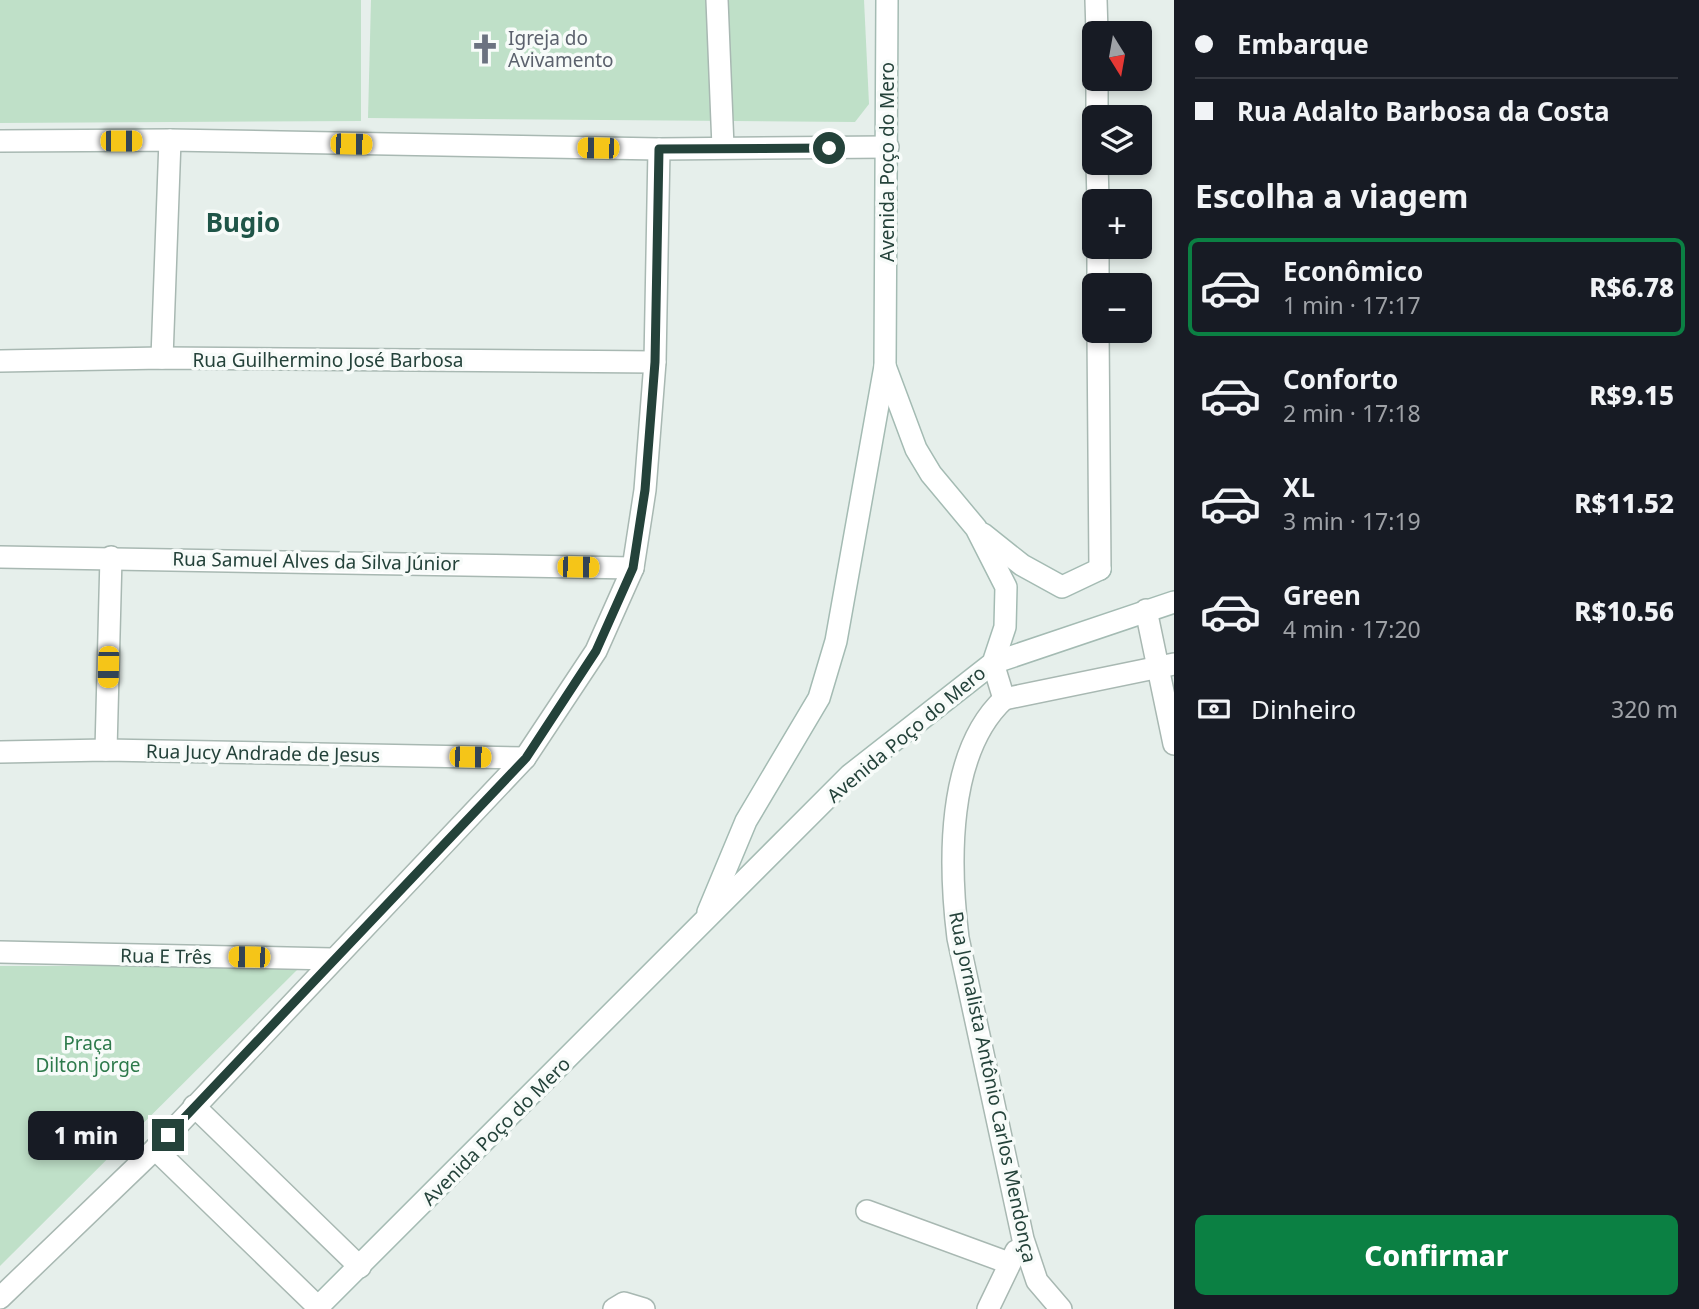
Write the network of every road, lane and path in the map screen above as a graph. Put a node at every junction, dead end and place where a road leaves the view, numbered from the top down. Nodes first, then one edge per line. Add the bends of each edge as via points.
1 (717, 0) edge
2 (887, 0) edge
3 (1096, 0) edge
4 (1097, 21) edge
5 (0, 141) edge
6 (170, 141) junction
7 (723, 147) junction
8 (888, 148) junction
9 (659, 149) junction
10 (1098, 343) edge
11 (162, 358) junction
12 (0, 361) edge
13 (655, 362) junction
14 (885, 366) junction
15 (976, 528) junction
16 (0, 557) edge
17 (111, 557) junction
18 (633, 568) junction
19 (1174, 603) edge
20 (1146, 610) junction
21 (993, 663) junction
22 (1165, 666) edge
23 (1004, 699) junction
24 (1174, 744) edge
25 (106, 750) junction
26 (0, 752) edge
27 (526, 758) junction
28 (704, 922) junction
29 (0, 952) edge
30 (332, 959) junction
31 (194, 1105) junction
32 (155, 1149) junction
33 (867, 1211) dead end
34 (1023, 1239) junction
35 (1009, 1263) junction
36 (360, 1267) junction
37 (0, 1298) edge
38 (317, 1308) edge
39 (988, 1309) edge
40 (1061, 1309) edge

1 - 7 street
2 - 8 street, Avenida Poço do Mero
3 - 4 street
5 - 6 street
6 - 9 street
6 - 11 street
7 - 8 street
7 - 9 street
8 - 14 street, Avenida Poço do Mero
9 - 13 street
10 - 15 street via 1100,569 1062,587 1022,565
11 - 12 street, Rua Guilhermino José Barbosa
11 - 13 street, Rua Guilhermino José Barbosa
13 - 18 street via 645,490
14 - 15 street, Avenida Poço do Mero via 916,449
14 - 28 street, Avenida Poço do Mero via 836,641 820,698 746,821
15 - 21 street, Avenida Poço do Mero via 1006,587 1005,627
16 - 17 street, Rua Samuel Alves da Silva Júnior
17 - 18 street, Rua Samuel Alves da Silva Júnior
17 - 25 street
18 - 27 street via 596,651
19 - 20 street
20 - 21 street
20 - 22 street
21 - 23 street
21 - 28 street, Avenida Poço do Mero via 850,775
22 - 23 street
22 - 24 street
23 - 34 street, Rua Jornalista Antônio Carlos Mendonça via 982,722 967,758 953,852 953,896 958,939
25 - 26 street, Rua Jucy Andrade de Jesus
25 - 27 street, Rua Jucy Andrade de Jesus
27 - 30 street
28 - 36 street, Avenida Poço do Mero
29 - 30 street, Rua E Três
30 - 31 street
31 - 32 street
31 - 36 street
32 - 37 street
32 - 38 street
33 - 35 street
34 - 35 street
34 - 40 street, Rua Jornalista Antônio Carlos Mendonça via 1037,1281
35 - 39 street
36 - 38 street, Avenida Poço do Mero

